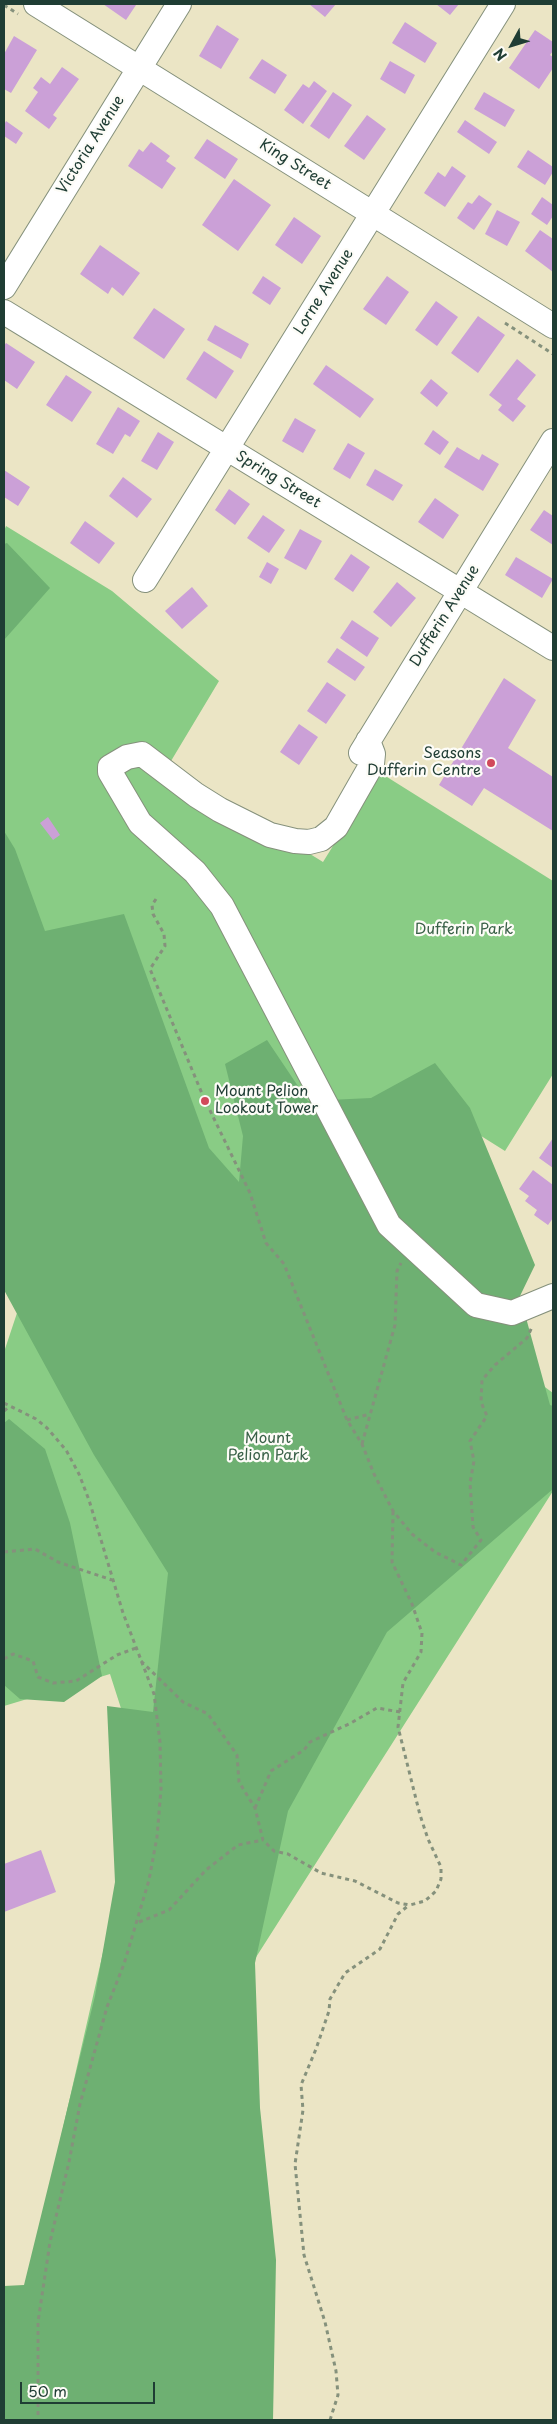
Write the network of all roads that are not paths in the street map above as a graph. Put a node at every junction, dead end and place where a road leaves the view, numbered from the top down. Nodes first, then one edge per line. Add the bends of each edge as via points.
1 (36, 4) edge
2 (179, 4) edge
3 (503, 4) edge
4 (138, 69) junction
5 (374, 214) junction
6 (4, 287) edge
7 (4, 312) edge
8 (553, 326) edge
9 (553, 442) edge
10 (225, 447) junction
11 (144, 580) dead end
12 (461, 591) junction
13 (553, 648) edge
14 (368, 741) junction
15 (338, 791) dead end
16 (553, 1296) edge

1 - 4 street, King Street
2 - 4 street, Victoria Avenue
3 - 5 street, Lorne Avenue
4 - 5 street, King Street
4 - 6 street, Victoria Avenue
5 - 8 street, King Street
5 - 10 street, Lorne Avenue
7 - 10 street, Spring Street
9 - 12 street, Dufferin Avenue
10 - 11 street, Lorne Avenue
10 - 12 street, Spring Street
12 - 13 street, Spring Street
12 - 14 street, Dufferin Avenue
14 - 15 street, Dufferin Avenue
14 - 16 street via 373,754 372,764 336,827 321,839 309,842 270,835 220,810 196,796 142,754 126,757 110,767 110,772 140,823 195,872 222,906 389,1225 476,1306 512,1313

